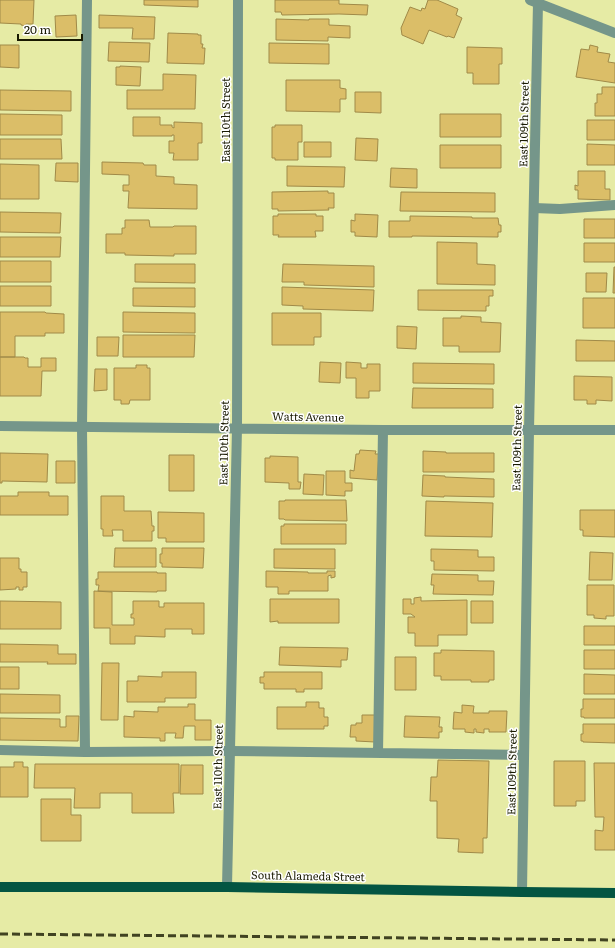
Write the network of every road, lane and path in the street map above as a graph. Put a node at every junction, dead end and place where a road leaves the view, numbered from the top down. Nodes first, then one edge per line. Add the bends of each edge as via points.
1 (87, 0) edge
2 (238, 0) edge
3 (534, 2) edge
4 (615, 33) edge
5 (615, 205) edge
6 (534, 208) junction
7 (0, 426) edge
8 (82, 427) junction
9 (237, 428) junction
10 (383, 430) junction
11 (529, 430) junction
12 (615, 430) edge
13 (0, 750) edge
14 (230, 750) junction
15 (84, 752) junction
16 (378, 753) junction
17 (524, 755) junction
18 (0, 886) edge
19 (227, 887) junction
20 (522, 892) junction
21 (615, 893) edge

1 - 8 street
2 - 9 street, East 110th Street
3 - 4 street
3 - 6 street, East 109th Street
5 - 6 street
6 - 11 street, East 109th Street
7 - 8 street, Watts Avenue
8 - 9 street, Watts Avenue
8 - 15 street
9 - 10 street, Watts Avenue
9 - 14 street, East 110th Street
10 - 11 street, Watts Avenue
10 - 16 street
11 - 12 street, Watts Avenue
11 - 17 street, East 109th Street
13 - 15 street
14 - 15 street
14 - 16 street
14 - 19 street, East 110th Street
16 - 17 street
17 - 20 street, East 109th Street
18 - 19 main road, South Alameda Street
19 - 20 main road, South Alameda Street
20 - 21 main road, South Alameda Street

